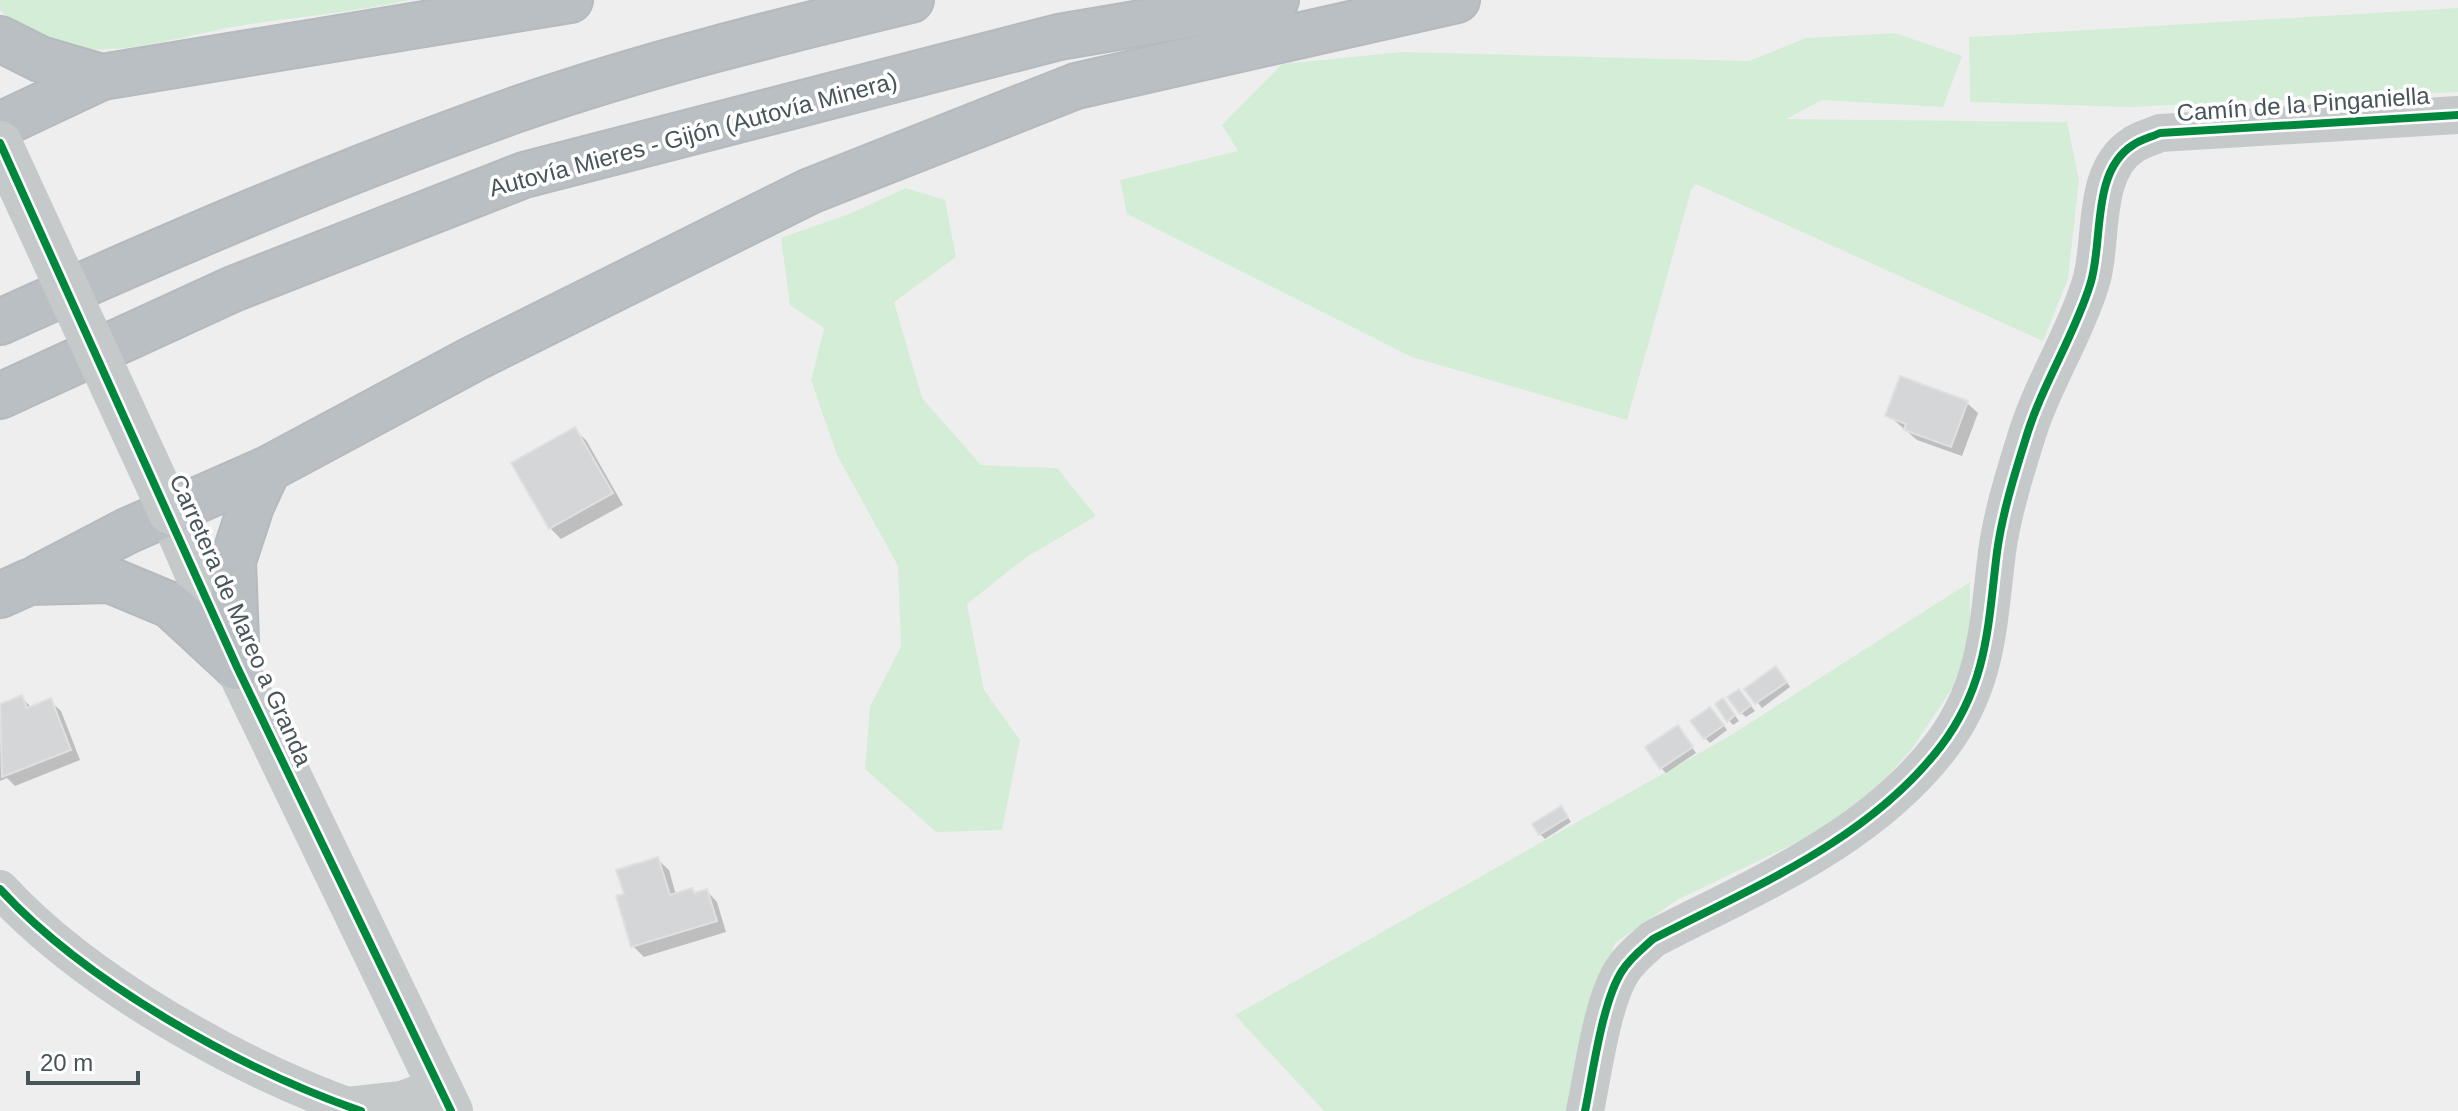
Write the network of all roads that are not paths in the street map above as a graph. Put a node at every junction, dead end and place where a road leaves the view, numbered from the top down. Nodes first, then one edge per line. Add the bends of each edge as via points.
1 (570, 0) edge
2 (911, 0) edge
3 (1276, 0) edge
4 (1457, 0) edge
5 (0, 39) edge
6 (102, 77) junction
7 (2458, 115) edge
8 (0, 125) edge
9 (0, 143) edge
10 (0, 322) edge
11 (0, 396) edge
12 (268, 469) junction
13 (170, 512) junction
14 (15, 588) edge
15 (237, 667) junction
16 (0, 889) edge
17 (444, 1099) edge
18 (354, 1109) edge
19 (1585, 1111) edge

1 - 6 highway
2 - 10 highway via 760,36 516,110 212,227
3 - 11 highway, Autovía Mieres - Gijón (Autovía Minera) via 1059,37 524,175 233,289
4 - 12 highway via 1076,86 810,191 473,359
5 - 6 highway via 40,59
6 - 8 highway
7 - 19 street, Camín de la Pinganiella via 2160,133 2131,145 2102,195 2092,282 2043,387 2025,441 1997,550 1986,653 1943,743 1910,783 1856,828 1653,939 1634,956 1613,991
9 - 13 street, Carretera de Mareo a Granda, bridge
12 - 13 highway
12 - 15 highway via 233,561
13 - 14 highway
13 - 15 street, Carretera de Mareo a Granda
14 - 15 highway via 110,580 170,605
15 - 17 street, Carretera de Mareo a Granda
16 - 18 street via 110,983 214,1045
17 - 18 street

